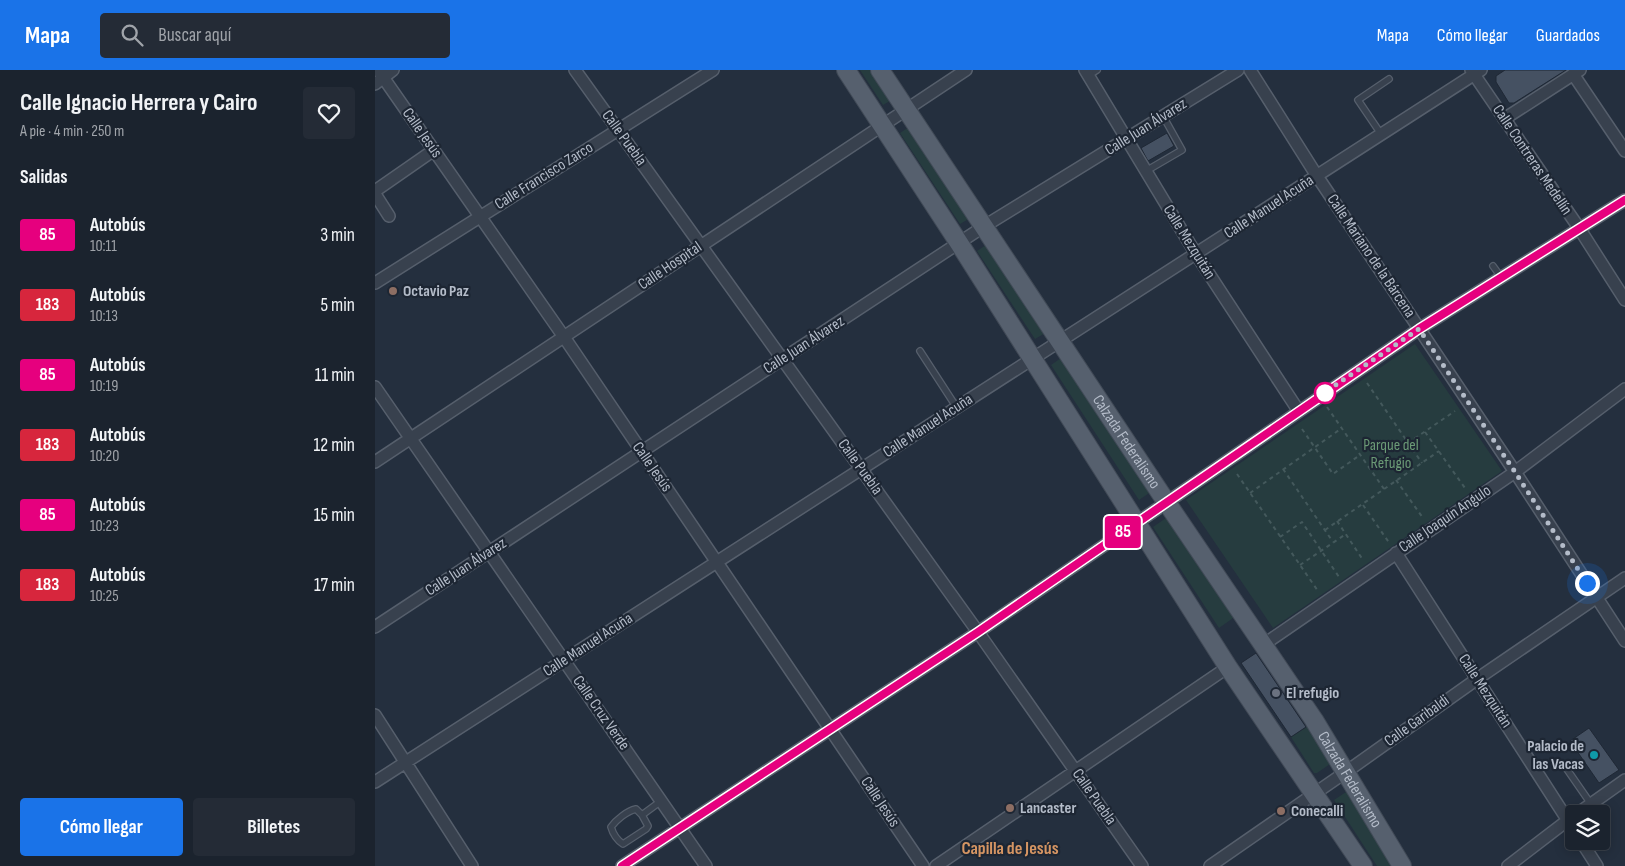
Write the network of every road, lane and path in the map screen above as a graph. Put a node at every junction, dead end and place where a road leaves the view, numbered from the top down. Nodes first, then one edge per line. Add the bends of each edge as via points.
1 (393, 70) edge
2 (575, 70) edge
3 (713, 70) edge
4 (846, 70) edge
5 (880, 70) edge
6 (966, 70) edge
7 (1238, 70) edge
8 (1250, 70) edge
9 (1090, 72) edge
10 (1475, 72) edge
11 (1576, 72) edge
12 (379, 77) edge
13 (1389, 79) dead end
14 (906, 110) junction
15 (1163, 116) junction
16 (1504, 119) junction
17 (883, 126) junction
18 (618, 130) junction
19 (1381, 134) junction
20 (1127, 139) junction
21 (434, 150) junction
22 (1625, 151) edge
23 (1146, 171) junction
24 (1317, 176) junction
25 (375, 192) edge
26 (1625, 200) edge
27 (389, 216) dead end
28 (480, 217) junction
29 (983, 227) junction
30 (1579, 228) junction
31 (959, 244) junction
32 (701, 246) junction
33 (1196, 254) junction
34 (1493, 266) dead end
35 (1501, 277) junction
36 (375, 283) edge
37 (1625, 300) edge
38 (1419, 329) junction
39 (564, 337) junction
40 (1060, 342) junction
41 (920, 351) dead end
42 (782, 359) junction
43 (1032, 360) junction
44 (1367, 383) dead end
45 (375, 387) edge
46 (1625, 389) edge
47 (1319, 396) junction
48 (957, 408) junction
49 (1298, 410) junction
50 (1455, 411) dead end
51 (1341, 428) junction
52 (1302, 429) dead end
53 (1425, 432) junction
54 (411, 438) junction
55 (1409, 443) junction
56 (1315, 447) junction
57 (1439, 451) junction
58 (641, 452) junction
59 (1360, 455) junction
60 (375, 462) edge
61 (1422, 463) junction
62 (861, 469) junction
63 (1283, 469) junction
64 (1515, 472) junction
65 (1237, 474) dead end
66 (1396, 480) junction
67 (1465, 488) dead end
68 (1384, 489) junction
69 (1250, 493) junction
70 (1167, 503) junction
71 (1362, 504) junction
72 (1423, 518) dead end
73 (1337, 521) junction
74 (1136, 523) junction
75 (1325, 530) junction
76 (1346, 534) junction
77 (1280, 537) junction
78 (1333, 542) junction
79 (1321, 550) junction
80 (490, 551) junction
81 (1395, 552) junction
82 (1363, 560) dead end
83 (718, 562) junction
84 (1300, 565) junction
85 (1339, 576) dead end
86 (1625, 578) edge
87 (1318, 591) dead end
88 (1597, 598) junction
89 (375, 627) edge
90 (978, 632) junction
91 (1625, 641) edge
92 (1263, 645) junction
93 (565, 660) junction
94 (1228, 668) junction
95 (1477, 679) junction
96 (375, 715) edge
97 (831, 729) junction
98 (405, 762) junction
99 (1564, 765) dead end
100 (1076, 771) junction
101 (1346, 772) junction
102 (1625, 780) edge
103 (375, 782) edge
104 (1314, 794) junction
105 (661, 801) junction
106 (1591, 804) joint
107 (1565, 808) edge
108 (642, 815) junction
109 (1565, 826) edge
110 (680, 828) junction
111 (1587, 850) edge
112 (472, 866) edge
113 (622, 866) edge
114 (706, 866) edge
115 (923, 866) edge
116 (935, 866) edge
117 (1142, 866) edge
118 (1210, 866) edge
119 (1363, 866) edge
120 (1401, 866) edge
121 (1508, 866) edge
122 (1597, 866) edge

1 - 12 street
2 - 18 street, Calle Puebla
3 - 18 street, Calle Francisco Zarco
4 - 17 main road
5 - 14 main road, Calzada Federalismo
6 - 14 street, Calle Hospital
7 - 15 street, Calle Juan Álvarez
8 - 24 street, Calle Mariano de la Bárcena
9 - 20 street, Calle Mezquitán
10 - 16 street, Calle Contreras Medellín
10 - 19 street, Calle Manuel Acuña
11 - 16 street
11 - 22 street
12 - 21 street, Calle Jesús
13 - 19 lane via 1358,100
14 - 17 street, Calle Hospital
14 - 29 main road, Calzada Federalismo
15 - 20 street, Calle Juan Álvarez
15 - 23 lane via 1182,150
16 - 30 street, Calle Contreras Medellín
17 - 31 main road
17 - 32 street, Calle Hospital
18 - 28 street, Calle Francisco Zarco
18 - 32 street, Calle Puebla
19 - 24 street, Calle Manuel Acuña
20 - 23 street, Calle Mezquitán
20 - 29 street, Calle Juan Álvarez
21 - 25 street
21 - 28 street, Calle Jesús
23 - 33 street, Calle Mezquitán
24 - 33 street, Calle Manuel Acuña
24 - 38 street, Calle Mariano de la Bárcena
25 - 27 street
26 - 30 street
28 - 36 street, Calle Francisco Zarco
28 - 39 street, Calle Jesús
29 - 31 street, Calle Juan Álvarez
29 - 40 main road, Calzada Federalismo
30 - 35 street
30 - 37 street, Calle Contreras Medellín
31 - 42 street, Calle Juan Álvarez
31 - 43 main road
32 - 39 street, Calle Hospital
32 - 42 street, Calle Puebla
33 - 40 street, Calle Manuel Acuña
33 - 49 street, Calle Mezquitán
34 - 35 lane
35 - 38 street
38 - 47 street
38 - 64 street, Calle Mariano de la Bárcena
39 - 54 street, Calle Hospital
39 - 58 street, Calle Jesús
40 - 43 street, Calle Manuel Acuña
40 - 70 main road, Calzada Federalismo
41 - 48 lane
42 - 58 street, Calle Juan Álvarez
42 - 62 street, Calle Puebla
43 - 48 street, Calle Manuel Acuña
43 - 74 main road
44 - 55 path
45 - 54 street, Calle Cruz Verde
46 - 64 street, Calle Joaquín Angulo
47 - 49 street
47 - 51 path
48 - 62 street, Calle Manuel Acuña
49 - 70 street
50 - 53 path
51 - 56 path
51 - 59 path
52 - 56 path
53 - 55 path
53 - 57 path
54 - 60 street, Calle Hospital
54 - 80 street, Calle Cruz Verde
55 - 61 path
56 - 59 path via 1333,474
56 - 63 path
57 - 61 path
57 - 67 path
58 - 80 street, Calle Juan Álvarez
58 - 83 street, Calle Jesús
59 - 68 path
61 - 66 path
62 - 83 street, Calle Manuel Acuña
62 - 90 street, Calle Puebla
63 - 69 path
63 - 75 path
64 - 81 street, Calle Joaquín Angulo
64 - 88 street, Calle Mariano de la Bárcena
65 - 69 path
66 - 68 path
66 - 72 path
68 - 71 path
69 - 77 path
70 - 74 street
70 - 92 main road, Calzada Federalismo
71 - 73 path
71 - 81 path
73 - 75 path
73 - 76 path
74 - 90 street
74 - 94 main road
75 - 78 path
76 - 78 path
76 - 82 path
77 - 79 path via 1301,522
77 - 84 path
78 - 79 path
79 - 84 path
79 - 85 path
80 - 89 street, Calle Juan Álvarez
80 - 93 street, Calle Cruz Verde
81 - 92 street, Calle Joaquín Angulo
81 - 95 street, Calle Mezquitán
83 - 93 street, Calle Manuel Acuña
83 - 97 street, Calle Jesús
84 - 87 path
86 - 88 street, Calle Garibaldi
88 - 91 street, Calle Mariano de la Bárcena
88 - 95 street, Calle Garibaldi
90 - 97 street
90 - 100 street, Calle Puebla
92 - 101 main road, Calzada Federalismo
93 - 98 street, Calle Manuel Acuña
93 - 105 street, Calle Cruz Verde
94 - 100 street
94 - 104 main road
95 - 101 street, Calle Garibaldi
95 - 107 street, Calle Mezquitán
96 - 98 street
97 - 110 street
97 - 115 street, Calle Jesús
98 - 103 street, Calle Manuel Acuña
98 - 112 street
99 - 106 lane
100 - 116 street
100 - 117 street, Calle Puebla
101 - 104 street, Calle Garibaldi
101 - 120 main road, Calzada Federalismo
102 - 106 street
104 - 118 street, Calle Garibaldi
104 - 119 main road
105 - 108 lane
105 - 110 street, Calle Cruz Verde
108 - 108 lane via 636,809 631,810 614,823 611,827 620,842 623,844 646,829 648,822
109 - 121 street
110 - 113 street
110 - 114 street, Calle Cruz Verde
111 - 122 street

